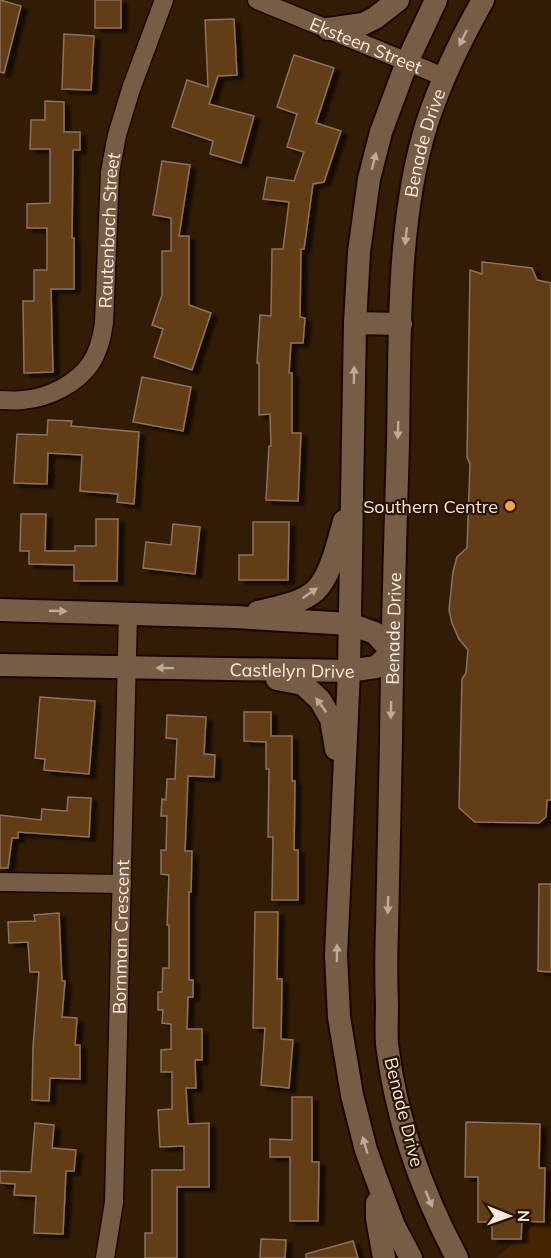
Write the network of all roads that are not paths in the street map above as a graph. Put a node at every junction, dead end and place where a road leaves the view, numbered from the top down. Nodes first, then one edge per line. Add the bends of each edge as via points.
1 (164, 0) edge
2 (256, 0) edge
3 (398, 0) edge
4 (436, 0) edge
5 (483, 0) edge
6 (328, 29) junction
7 (407, 62) junction
8 (444, 77) junction
9 (355, 323) junction
10 (401, 324) junction
11 (0, 400) edge
12 (352, 497) junction
13 (0, 610) edge
14 (128, 613) junction
15 (235, 617) junction
16 (350, 624) junction
17 (392, 652) junction
18 (0, 665) edge
19 (126, 668) junction
20 (223, 669) junction
21 (349, 671) junction
22 (343, 801) junction
23 (0, 882) edge
24 (122, 884) junction
25 (375, 1176) junction
26 (105, 1258) edge
27 (384, 1258) edge
28 (411, 1258) edge
29 (457, 1258) edge

1 - 11 street, Rautenbach Street via 123,111 110,172 101,341 91,363 75,380 42,397
2 - 6 street, Eksteen Street
3 - 6 street via 363,24
4 - 7 street
5 -> 8 street, Benade Drive
6 - 7 street, Eksteen Street
7 - 8 street, Eksteen Street
9 -> 7 street via 369,179 381,132
8 -> 10 street, Benade Drive via 415,170
9 - 10 street
12 -> 9 street
10 -> 17 street, Benade Drive
15 -> 12 street via 296,602 315,591 325,579
12 - 16 street
13 -> 14 street
14 - 15 street
14 - 19 street, Bornman Crescent
15 - 16 street
16 - 17 street via 375,633
16 - 21 street
17 - 21 street, Castlelyn Drive via 376,667
17 -> 29 street, Benade Drive via 387,1042 408,1143 443,1233
18 - 19 street, Castlelyn Drive
20 -> 19 street, Castlelyn Drive
19 - 24 street, Bornman Crescent
20 - 21 street, Castlelyn Drive
22 -> 20 street via 331,719 320,700 303,684
21 - 22 street
25 -> 22 street via 352,1095 339,1017 336,954
23 - 24 street
24 - 26 street, Bornman Crescent via 114,1202
25 - 27 street
25 - 28 street

